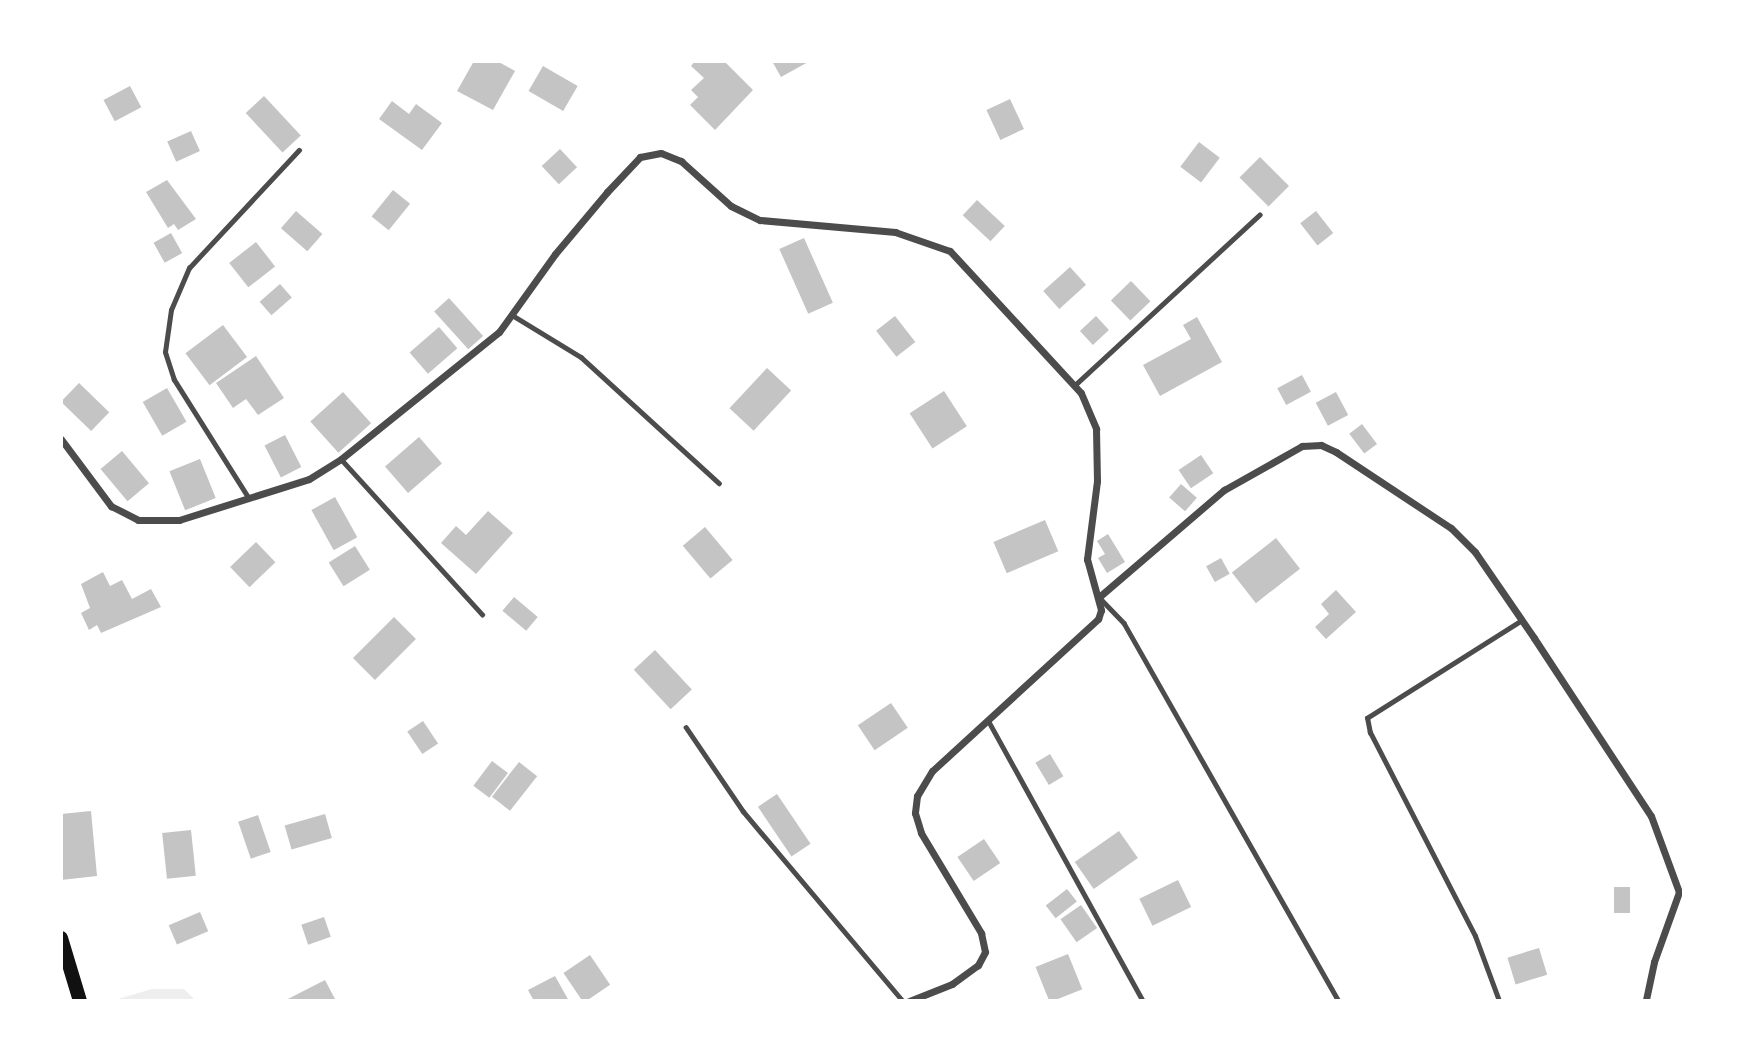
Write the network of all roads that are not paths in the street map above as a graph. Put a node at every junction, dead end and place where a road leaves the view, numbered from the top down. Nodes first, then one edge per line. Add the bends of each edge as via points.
1 (299, 150) dead end
2 (1259, 215) dead end
3 (512, 315) junction
4 (1075, 385) junction
5 (61, 439) edge
6 (341, 459) junction
7 (719, 483) dead end
8 (250, 500) junction
9 (1099, 597) junction
10 (482, 614) dead end
11 (1522, 620) junction
12 (986, 718) junction
13 (686, 727) dead end
14 (1681, 892) edge
15 (61, 938) edge
16 (67, 981) edge
17 (80, 1001) edge
18 (903, 1001) edge
19 (909, 1001) edge
20 (1143, 1001) edge
21 (1339, 1001) edge
22 (1499, 1001) edge
23 (1646, 1001) edge

1 - 8 lane via 189,268 170,321 165,352 174,380
2 - 4 lane
3 - 4 street via 607,192 640,157 661,153 681,161 731,206 760,220 895,232 950,251
3 - 6 street via 462,365
3 - 7 lane via 581,357
4 - 9 street via 1096,429 1097,481 1087,559
5 - 8 street via 111,506 138,520 179,520
6 - 8 street via 309,479
6 - 10 lane
9 - 11 street via 1224,490 1274,458 1302,446 1321,445 1451,528 1475,552
9 - 12 street via 1098,619
9 - 21 lane via 1124,624
11 - 14 street via 1640,795
11 - 22 lane via 1367,718 1370,733 1475,936
12 - 19 street via 933,771 917,796 915,813 921,833 981,933 985,952 978,965 952,984
12 - 20 lane
13 - 18 lane via 743,811
14 - 23 street via 1654,962
15 - 16 main road
16 - 17 main road

